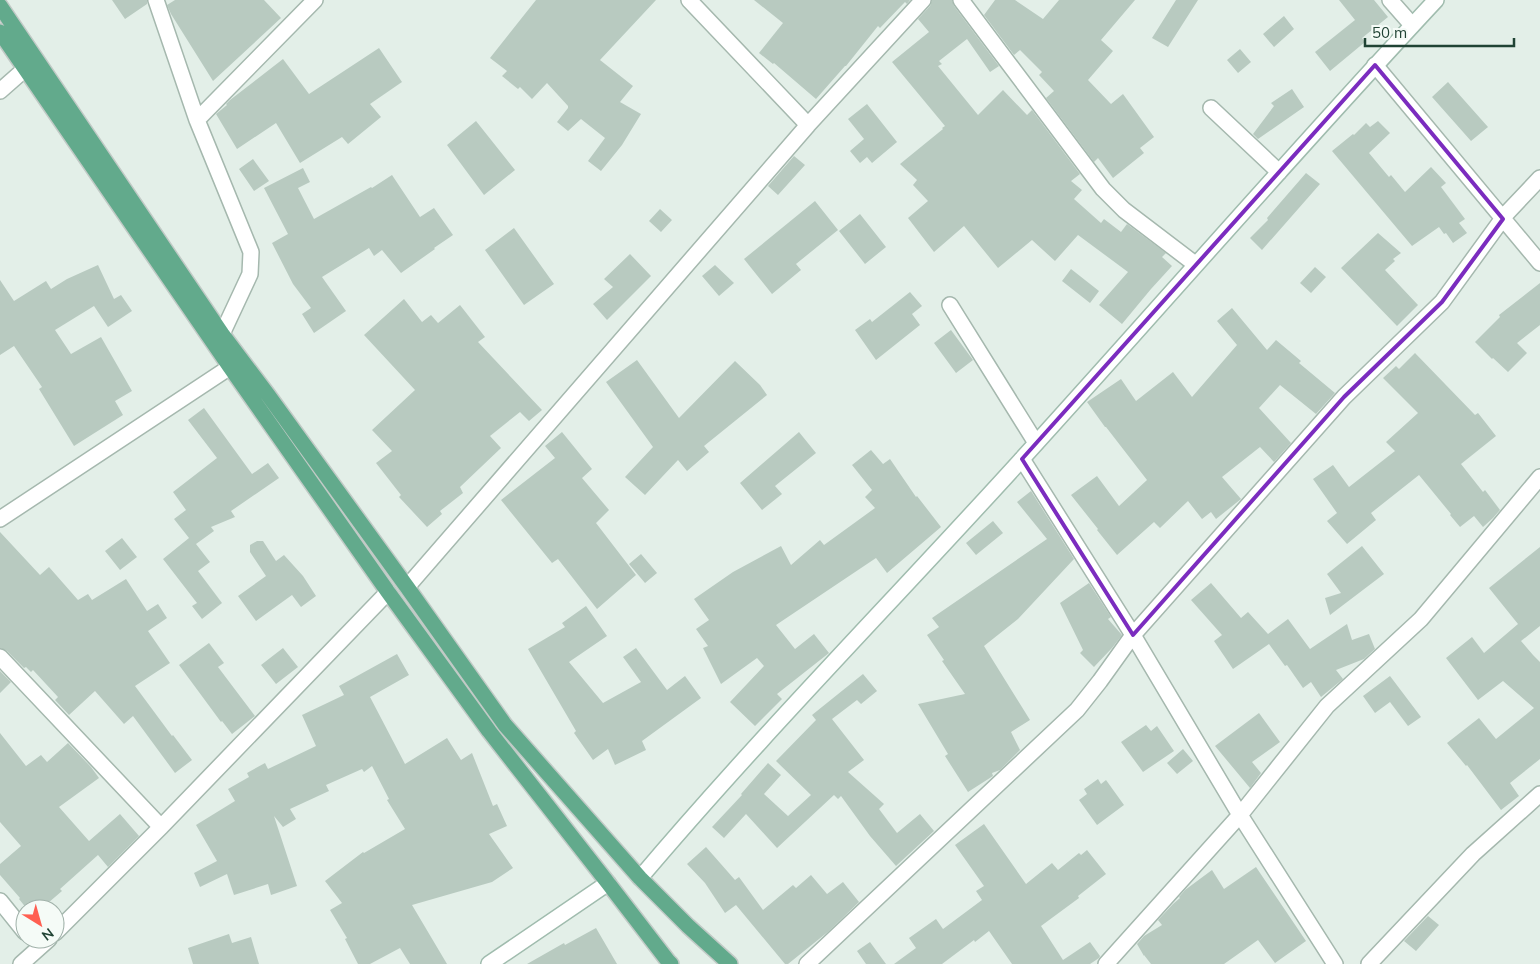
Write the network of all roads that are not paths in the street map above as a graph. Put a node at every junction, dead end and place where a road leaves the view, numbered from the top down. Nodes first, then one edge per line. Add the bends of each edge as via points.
1 (156, 0) edge
2 (315, 0) edge
3 (688, 0) edge
4 (924, 0) edge
5 (961, 0) edge
6 (1390, 0) edge
7 (1436, 0) edge
8 (0, 6) edge
9 (1412, 25) junction
10 (0, 32) edge
11 (1375, 65) junction
12 (25, 69) junction
13 (0, 91) edge
14 (1211, 108) dead end
15 (197, 120) junction
16 (808, 125) junction
17 (1279, 172) junction
18 (1540, 178) edge
19 (1503, 219) junction
20 (1540, 262) edge
21 (1195, 264) junction
22 (950, 305) dead end
23 (222, 334) junction
24 (230, 367) junction
25 (1036, 443) junction
26 (1022, 459) junction
27 (1540, 477) edge
28 (0, 519) edge
29 (407, 587) junction
30 (388, 592) junction
31 (1133, 635) junction
32 (0, 657) edge
33 (1540, 794) edge
34 (1240, 815) junction
35 (161, 827) junction
36 (640, 878) junction
37 (608, 883) junction
38 (0, 901) edge
39 (15, 920) edge
40 (65, 923) edge
41 (33, 949) edge
42 (669, 963) edge
43 (21, 964) edge
44 (489, 964) edge
45 (730, 964) edge
46 (807, 964) edge
47 (1106, 964) edge
48 (1334, 964) edge
49 (1369, 964) edge

1 - 15 street
2 - 15 street
3 - 16 street
4 - 16 street
5 - 21 street via 1102,189 1124,210
6 - 9 street
7 - 9 street
8 - 23 main road
9 - 11 street
10 - 12 main road
11 - 17 street
11 - 19 street
12 - 13 street
12 - 24 main road
14 - 17 street
15 - 23 street via 251,252 250,274
16 - 29 street
17 - 21 street
18 - 19 street
19 - 20 street
19 - 31 street via 1442,302 1344,397
21 - 25 street
22 - 25 street
23 - 29 main road
24 - 28 street
24 - 30 main road
25 - 26 street
26 - 31 street
26 - 36 street via 693,816
27 - 34 street via 1421,619 1327,706
29 - 36 main road via 505,725
30 - 35 street
30 - 37 main road via 488,731
31 - 34 street
31 - 46 street via 1076,710
32 - 35 street
33 - 49 street via 1473,854
34 - 47 street
34 - 48 street
35 - 40 street
36 - 45 main road
37 - 42 main road
37 - 44 street
38 - 39 street
41 - 43 street

